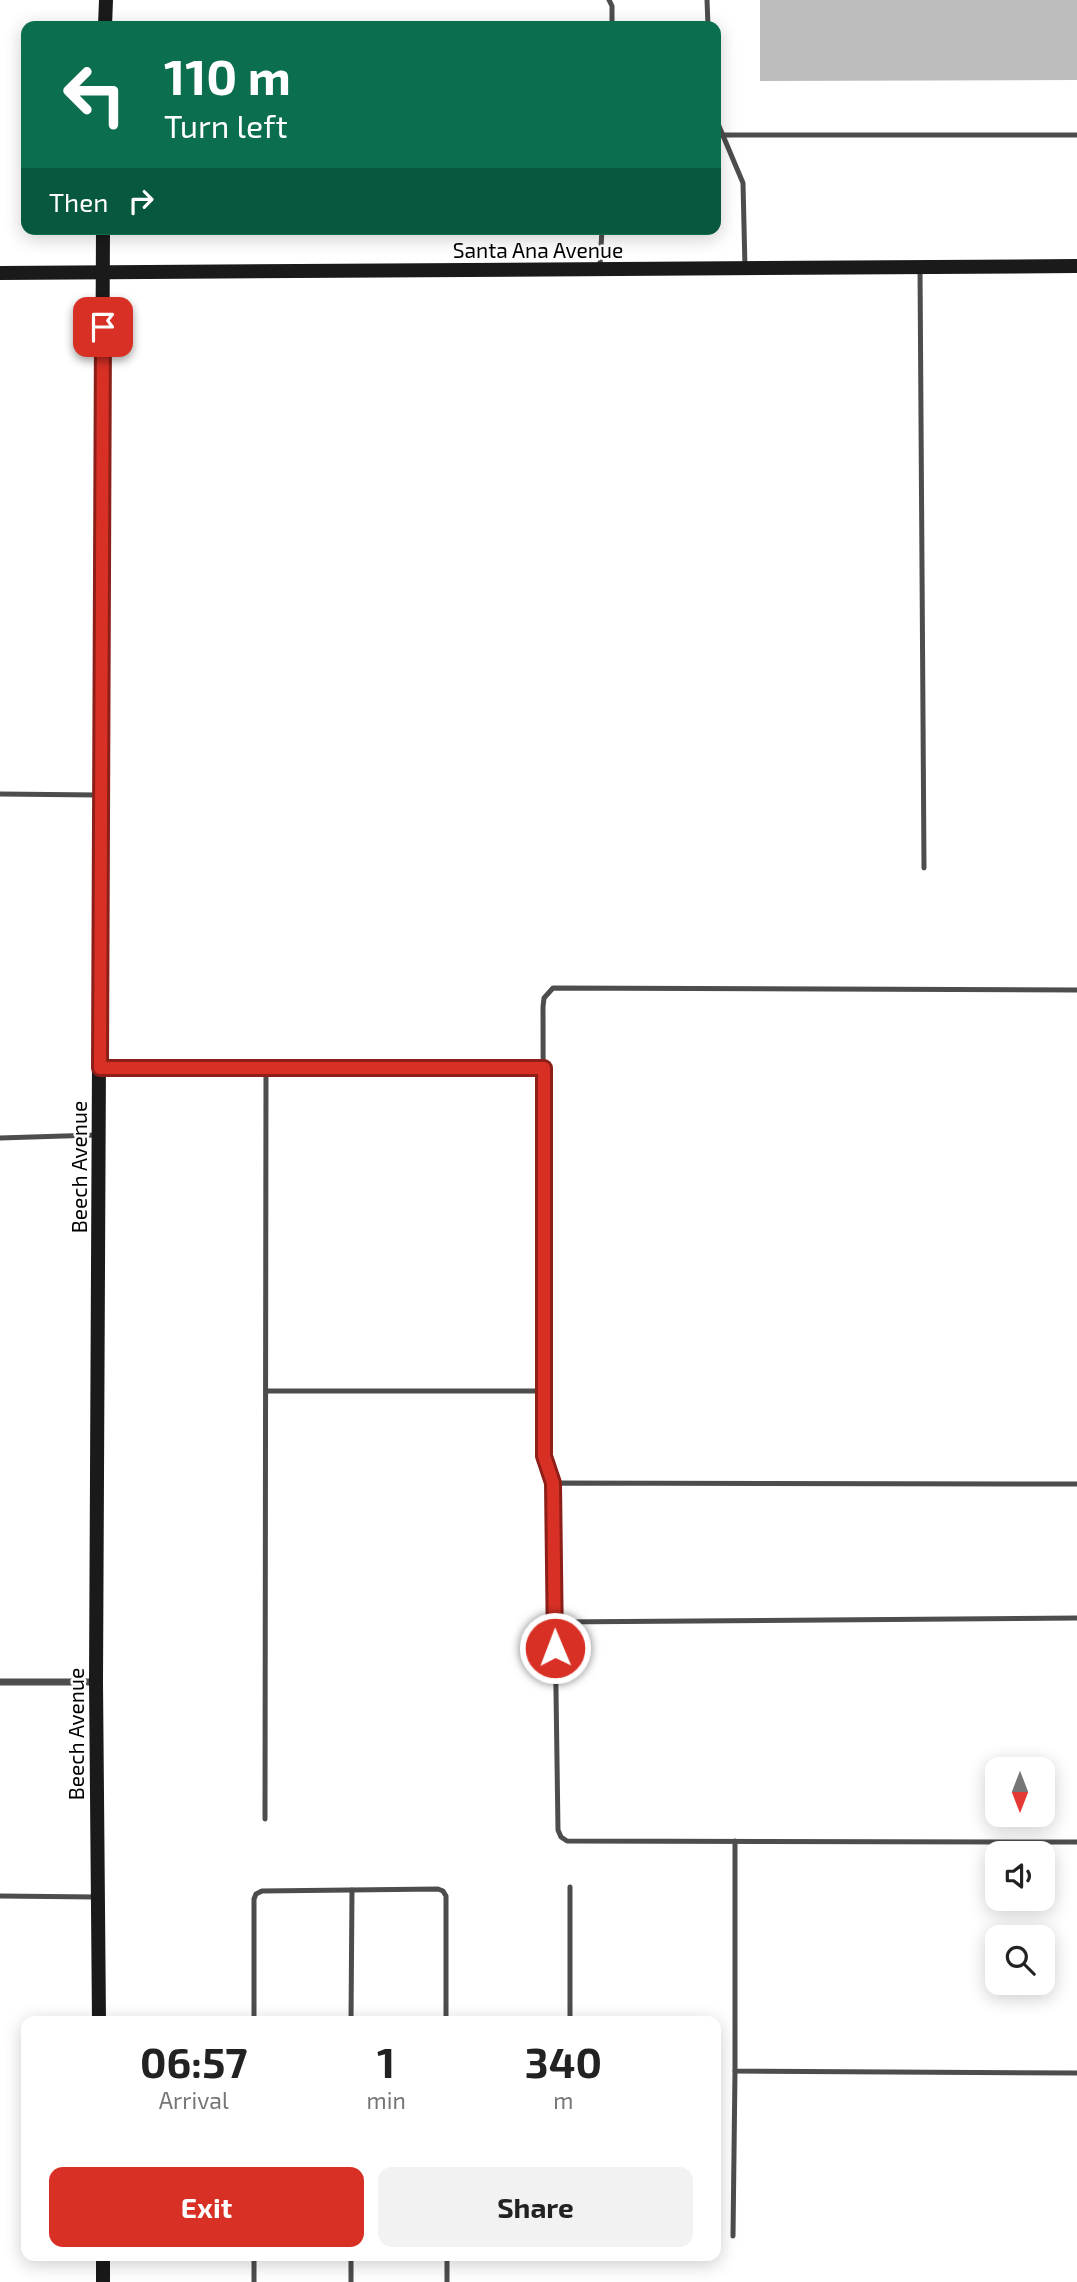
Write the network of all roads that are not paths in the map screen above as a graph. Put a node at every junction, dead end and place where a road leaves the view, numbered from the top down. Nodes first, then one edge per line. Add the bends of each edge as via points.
1 (106, 0) edge
2 (609, 0) edge
3 (707, 0) edge
4 (105, 21) edge
5 (611, 21) edge
6 (708, 21) edge
7 (722, 135) joint
8 (1077, 135) edge
9 (103, 235) edge
10 (602, 235) edge
11 (1077, 266) edge
12 (920, 267) junction
13 (745, 268) junction
14 (600, 270) junction
15 (103, 272) junction
16 (0, 273) edge
17 (0, 794) edge
18 (101, 795) junction
19 (924, 868) dead end
20 (1077, 990) edge
21 (267, 1067) junction
22 (100, 1068) junction
23 (544, 1068) junction
24 (99, 1135) junction
25 (0, 1138) edge
26 (265, 1391) junction
27 (544, 1391) junction
28 (553, 1483) junction
29 (1077, 1484) edge
30 (1077, 1618) edge
31 (555, 1622) junction
32 (0, 1682) edge
33 (96, 1682) junction
34 (265, 1819) dead end
35 (735, 1841) junction
36 (1077, 1842) edge
37 (570, 1887) dead end
38 (352, 1890) junction
39 (0, 1896) edge
40 (96, 1897) junction
41 (99, 2016) edge
42 (254, 2016) edge
43 (351, 2016) edge
44 (446, 2016) edge
45 (570, 2016) edge
46 (735, 2071) junction
47 (1077, 2073) edge
48 (733, 2236) dead end
49 (103, 2261) edge
50 (254, 2261) edge
51 (351, 2261) edge
52 (447, 2261) edge
53 (103, 2282) edge
54 (254, 2282) edge
55 (351, 2282) edge
56 (447, 2282) edge

1 - 4 main road
2 - 5 lane
3 - 6 lane
7 - 8 lane
7 - 13 lane via 743,183
9 - 15 main road, Beech Avenue
10 - 14 lane
11 - 12 main road, Santa Ana Avenue
12 - 13 main road, Santa Ana Avenue
12 - 19 lane
13 - 14 main road, Santa Ana Avenue
14 - 15 main road, Santa Ana Avenue
15 - 16 main road, Santa Ana Avenue
15 - 18 main road, Beech Avenue
17 - 18 lane
18 - 22 main road, Beech Avenue
20 - 23 lane via 553,988 544,998
21 - 22 lane
21 - 23 lane
21 - 26 lane
22 - 24 main road, Beech Avenue
23 - 27 lane
24 - 25 lane
24 - 33 main road, Beech Avenue
26 - 27 lane
26 - 34 lane
27 - 28 lane via 544,1456
28 - 29 lane
28 - 31 lane
30 - 31 lane
31 - 35 lane via 561,1837
32 - 33 street
33 - 40 main road, Beech Avenue
35 - 36 lane
35 - 46 lane
37 - 45 lane
38 - 42 lane via 257,1894
38 - 43 lane
38 - 44 lane via 443,1891
39 - 40 lane
40 - 41 main road, Beech Avenue
46 - 47 lane
46 - 48 lane
49 - 53 main road
50 - 54 lane
51 - 55 lane
52 - 56 lane

